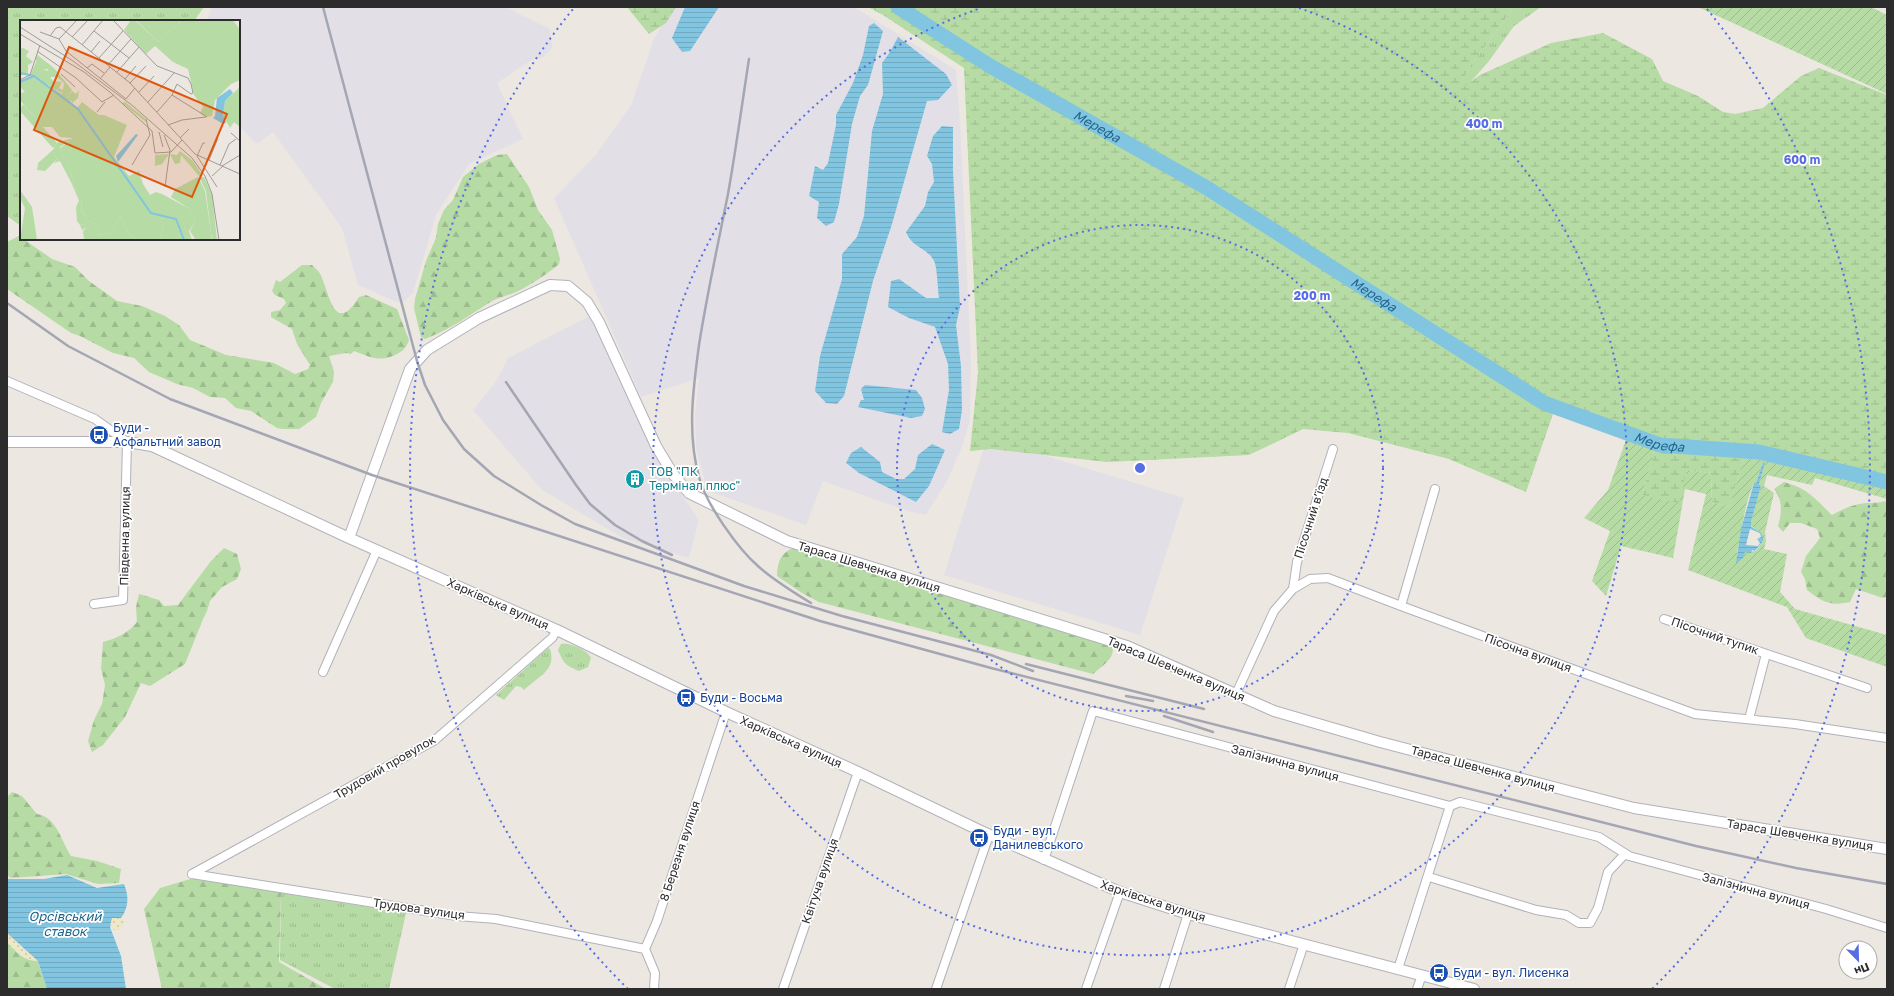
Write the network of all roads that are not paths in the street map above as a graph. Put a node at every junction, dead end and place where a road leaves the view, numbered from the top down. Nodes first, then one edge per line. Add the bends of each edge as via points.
1 (7, 381) edge
2 (7, 442) edge
3 (127, 442) junction
4 (1333, 449) dead end
5 (1435, 489) dead end
6 (349, 538) junction
7 (377, 550) junction
8 (1293, 589) junction
9 (94, 604) dead end
10 (1400, 606) junction
11 (1664, 619) dead end
12 (556, 630) junction
13 (1766, 654) junction
14 (323, 672) dead end
15 (1867, 688) dead end
16 (1236, 694) junction
17 (726, 712) junction
18 (1749, 719) junction
19 (1887, 738) edge
20 (858, 772) junction
21 (1450, 806) junction
22 (989, 835) junction
23 (1887, 849) edge
24 (1625, 854) junction
25 (1044, 860) junction
26 (192, 874) joint
27 (1428, 877) junction
28 (1120, 892) junction
29 (1188, 914) junction
30 (1887, 928) edge
31 (1304, 944) junction
32 (645, 949) junction
33 (1398, 969) junction
34 (1422, 975) junction
35 (654, 989) edge
36 (783, 989) edge
37 (936, 989) edge
38 (1086, 989) edge
39 (1164, 989) edge
40 (1289, 989) edge
41 (1417, 989) edge
42 (1474, 989) edge

1 - 3 street via 95,419
2 - 3 street, Харківська вулиця
3 - 6 street, Харківська вулиця via 152,446
3 - 9 street, Південна вулиця via 123,600
4 - 8 street, Пісочний в’їзд via 1297,562
5 - 10 street
6 - 7 street, Харківська вулиця
6 - 16 street, Тараса Шевченка вулиця via 410,369 427,350 479,318 550,285 568,286 587,302 600,322 656,446 673,474 689,493 787,541 1126,646
7 - 12 street, Харківська вулиця
7 - 14 street
8 - 10 street, Пісочна вулиця via 1310,579 1328,578
8 - 16 street, Пісочна вулиця via 1274,611
10 - 18 street, Пісочна вулиця via 1695,714
11 - 13 street, Пісочний тупик
12 - 17 street, Харківська вулиця
12 - 26 street, Трудовий провулок via 552,638 435,740
13 - 15 street, Пісочний тупик
13 - 18 street, Пісочний тупик
16 - 23 street, Тараса Шевченка вулиця via 1274,711 1380,742 1634,808
17 - 20 street, Харківська вулиця
17 - 32 street, 8 Березня вулиця
18 - 19 street, Пісочна вулиця
20 - 22 street, Харківська вулиця
20 - 36 street, Квітуча вулиця
21 - 24 street, Залізнична вулиця via 1460,802 1599,837
21 - 25 street, Залізнична вулиця via 1093,711
21 - 27 street
22 - 25 street, Харківська вулиця
22 - 37 street
24 - 27 street via 1608,872 1598,908 1590,923 1579,923 1566,915 1536,910
24 - 30 street, Залізнична вулиця
25 - 28 street, Харківська вулиця
26 - 32 street, Трудова вулиця via 444,914 496,919
27 - 33 street
28 - 29 street, Харківська вулиця
28 - 38 street
29 - 31 street, Харківська вулиця
29 - 39 street
31 - 33 street, Харківська вулиця
31 - 40 street
32 - 35 street via 655,973
33 - 34 street, Харківська вулиця
34 - 41 street
34 - 42 street, Харківська вулиця

